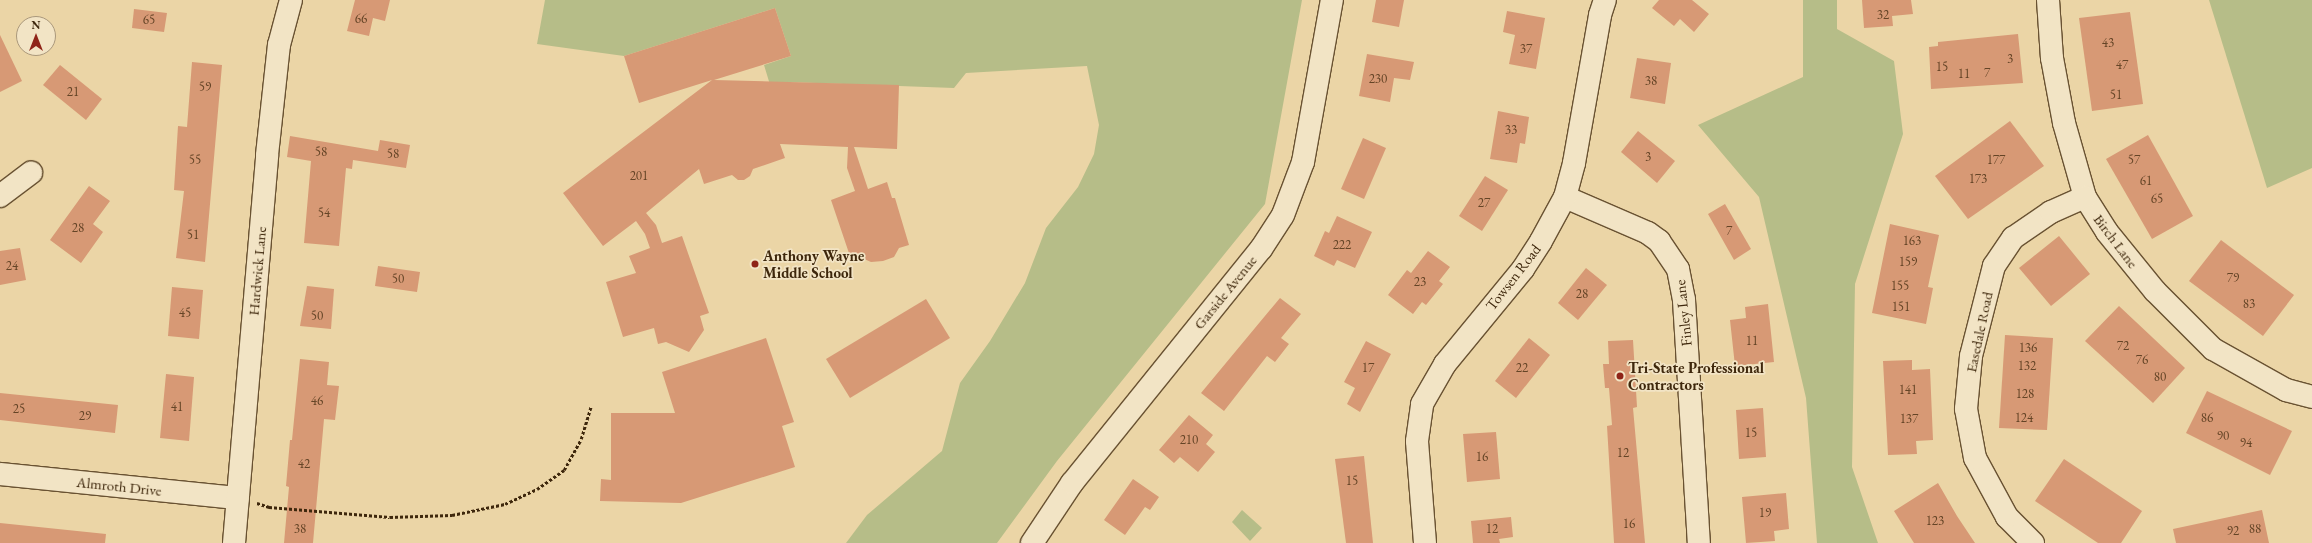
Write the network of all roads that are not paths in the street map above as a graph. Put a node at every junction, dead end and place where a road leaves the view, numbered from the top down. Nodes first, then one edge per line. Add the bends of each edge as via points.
1 (291, 0) edge
2 (1332, 0) edge
3 (1605, 0) edge
4 (2048, 0) edge
5 (31, 173) dead end
6 (0, 196) edge
7 (1565, 197) junction
8 (2085, 197) junction
9 (2312, 397) edge
10 (0, 474) edge
11 (238, 498) junction
12 (234, 543) edge
13 (1033, 543) edge
14 (1425, 543) edge
15 (1700, 543) edge
16 (2033, 543) edge

1 - 11 street, Hardwick Lane via 279,45 267,155
2 - 13 street, Garside Avenue via 1303,162 1283,215 1260,249 1072,483
3 - 7 street, Towsen Road via 1600,15 1574,163
4 - 8 street, Birch Lane via 2052,58 2064,123
5 - 6 street
7 - 14 street, Towsen Road via 1523,269 1445,364 1422,404 1417,440
7 - 15 street, Finley Lane via 1648,233 1659,241 1678,269 1684,300
8 - 9 street, Birch Lane via 2107,232 2155,291 2213,349 2286,390
8 - 16 street, Easedale Road via 2051,212 2013,238 1994,266 1971,356 1966,409 1975,458 2007,517
10 - 11 street, Almroth Drive
11 - 12 street, Hardwick Lane

